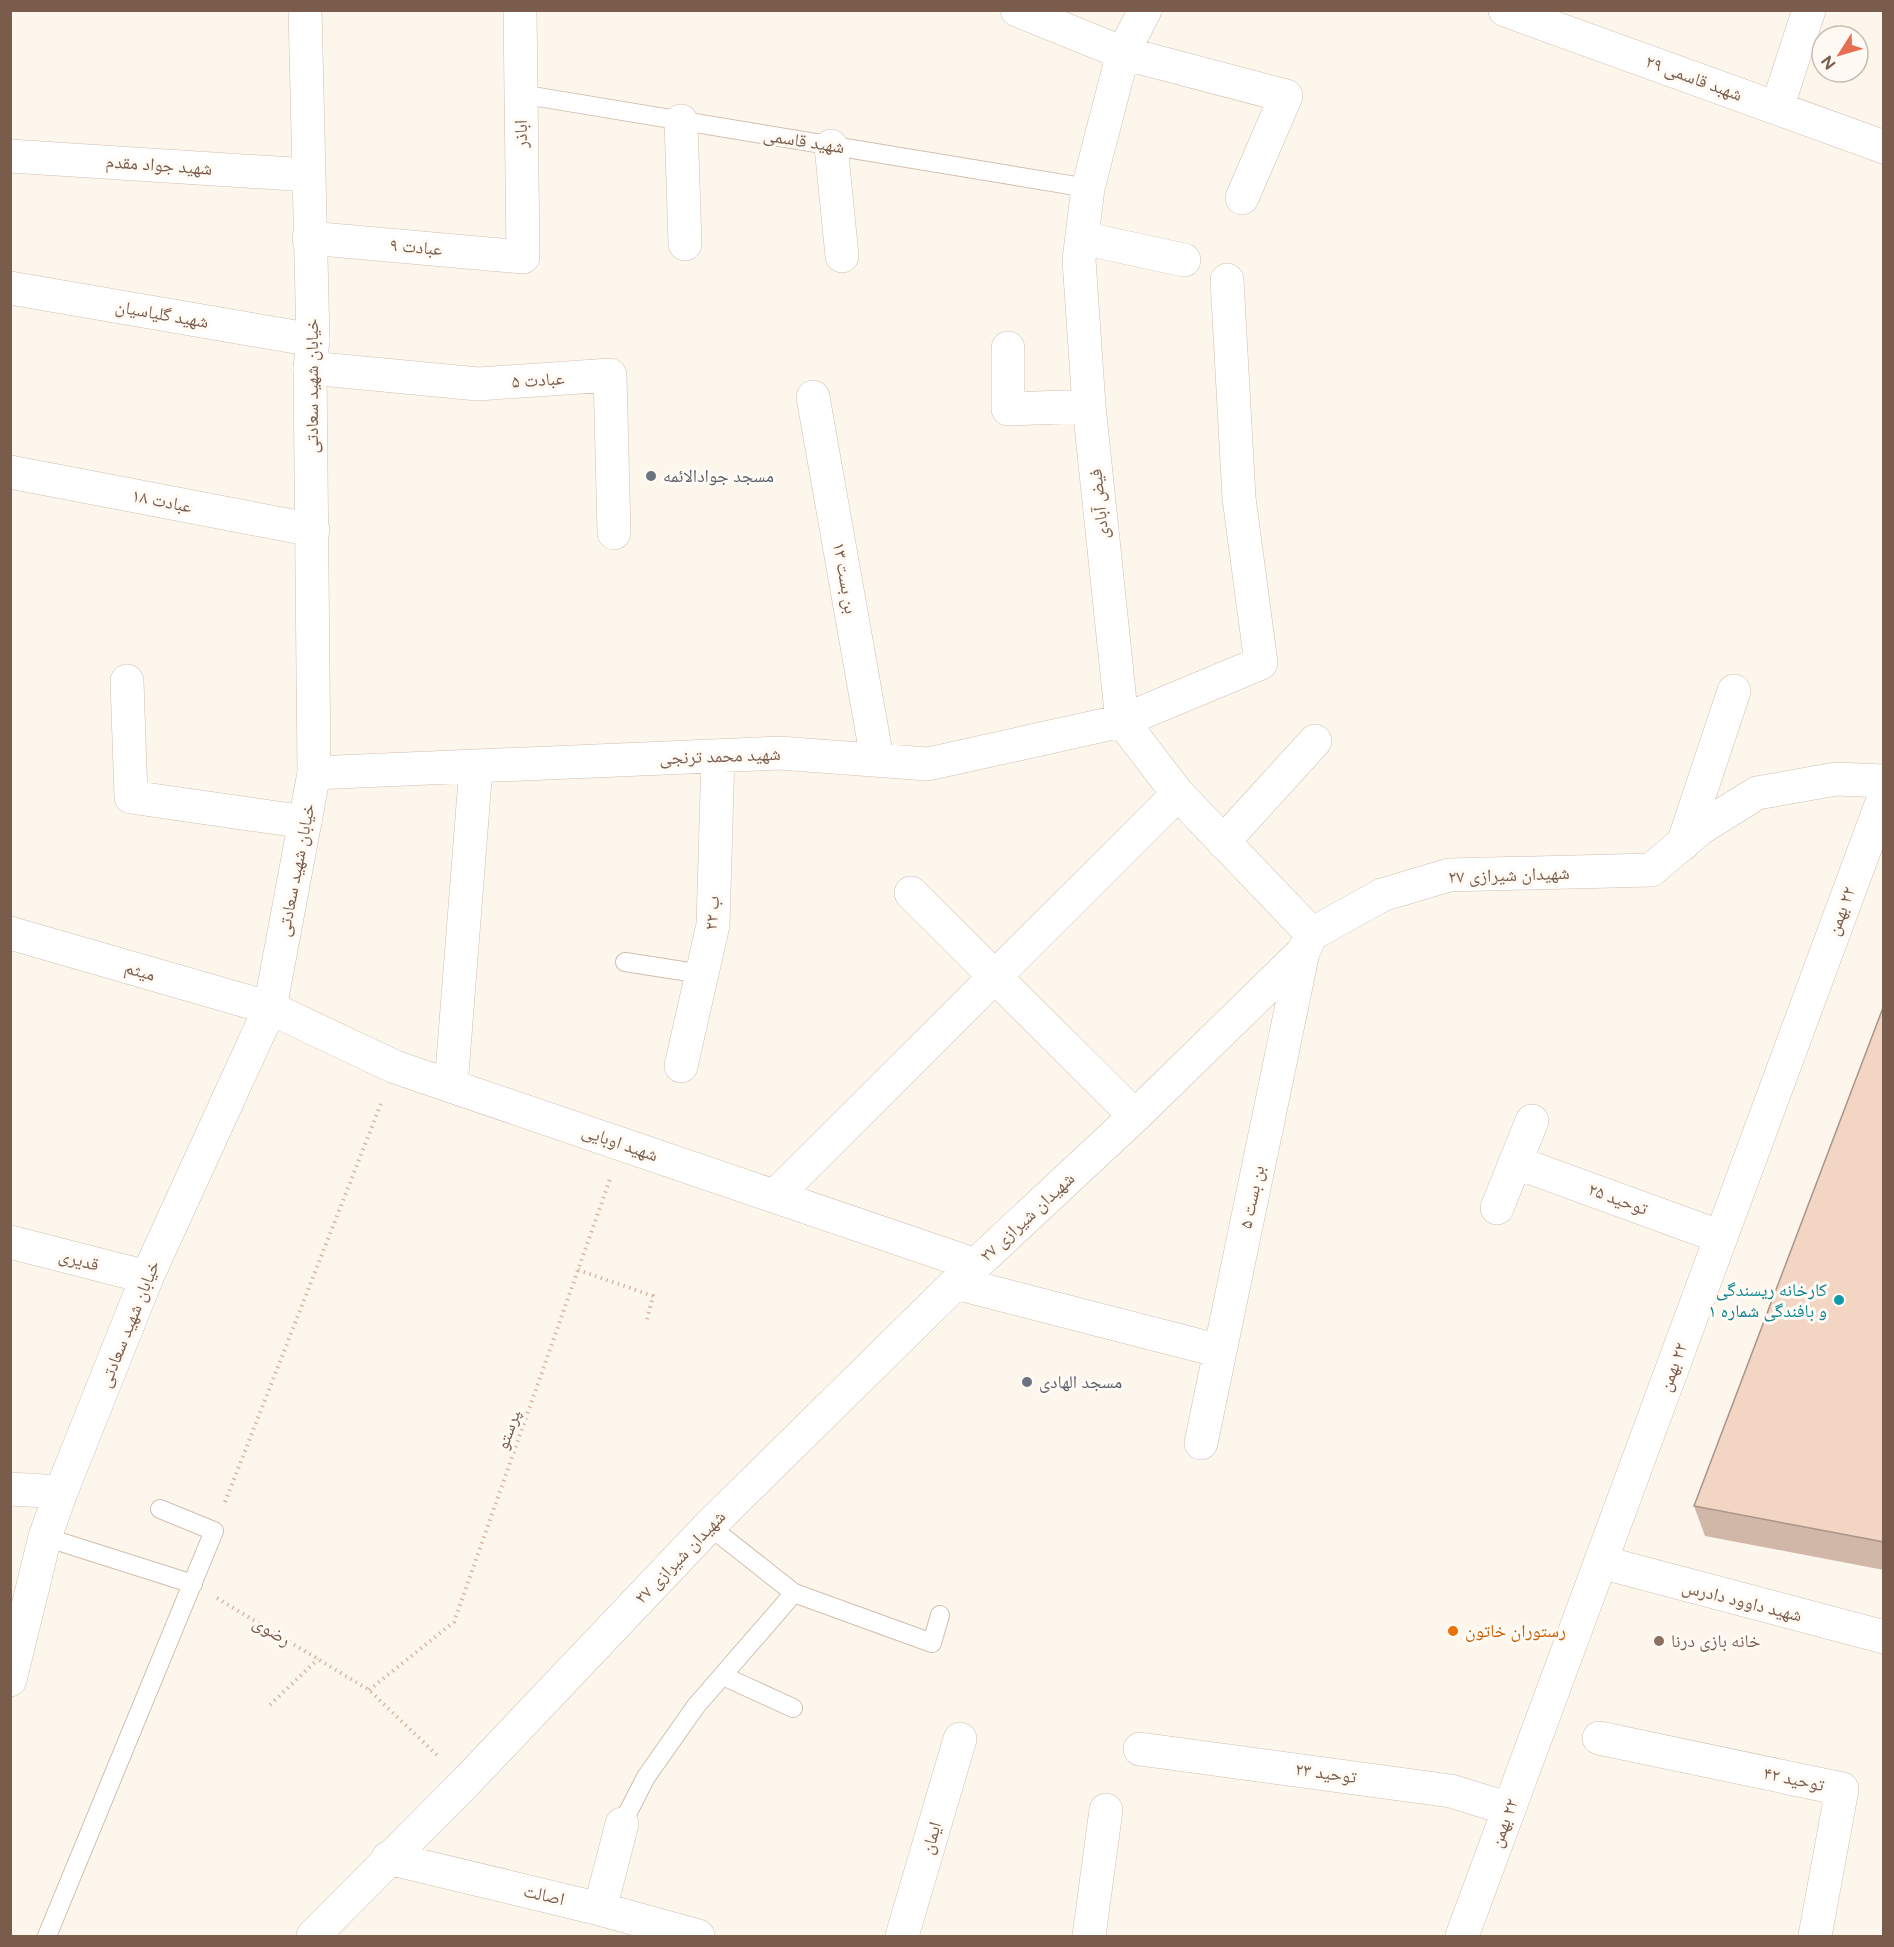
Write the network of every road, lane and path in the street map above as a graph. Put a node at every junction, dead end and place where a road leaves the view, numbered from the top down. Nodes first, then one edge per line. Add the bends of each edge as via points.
1 (305, 10) edge
2 (520, 10) edge
3 (1017, 10) edge
4 (1145, 10) edge
5 (1505, 10) edge
6 (1809, 10) edge
7 (1547, 18) edge
8 (1123, 53) junction
9 (520, 94) junction
10 (1777, 108) junction
11 (681, 121) junction
12 (831, 146) junction
13 (1884, 147) edge
14 (10, 156) edge
15 (308, 175) junction
16 (1088, 188) junction
17 (1242, 198) dead end
18 (309, 238) junction
19 (1082, 238) junction
20 (684, 244) dead end
21 (842, 256) dead end
22 (523, 257) joint
23 (1184, 260) dead end
24 (1227, 280) dead end
25 (10, 288) edge
26 (1008, 348) dead end
27 (311, 354) junction
28 (813, 398) dead end
29 (1089, 406) junction
30 (10, 472) edge
31 (313, 530) junction
32 (614, 533) dead end
33 (127, 681) dead end
34 (1734, 691) dead end
35 (1122, 720) junction
36 (1315, 741) dead end
37 (718, 756) junction
38 (877, 759) junction
39 (476, 767) junction
40 (314, 773) junction
41 (1884, 781) edge
42 (1178, 794) junction
43 (1884, 797) edge
44 (305, 822) junction
45 (1224, 842) junction
46 (1683, 844) junction
47 (911, 893) dead end
48 (10, 933) edge
49 (1307, 943) junction
50 (625, 962) dead end
51 (702, 974) junction
52 (994, 978) junction
53 (270, 1008) junction
54 (681, 1066) dead end
55 (395, 1067) junction
56 (451, 1086) junction
57 (1135, 1116) junction
58 (1532, 1121) dead end
59 (623, 1144) junction
60 (1515, 1162) junction
61 (776, 1195) junction
62 (1497, 1208) dead end
63 (1721, 1237) junction
64 (10, 1242) edge
65 (578, 1270) junction
66 (966, 1274) junction
67 (147, 1277) junction
68 (646, 1323) dead end
69 (1220, 1351) junction
70 (1201, 1443) dead end
71 (10, 1489) edge
72 (61, 1492) junction
73 (160, 1509) dead end
74 (709, 1526) junction
75 (214, 1531) junction
76 (45, 1537) junction
77 (1601, 1562) junction
78 (193, 1584) junction
79 (794, 1593) junction
80 (940, 1615) dead end
81 (1884, 1637) edge
82 (318, 1659) junction
83 (723, 1676) junction
84 (10, 1680) edge
85 (369, 1690) junction
86 (270, 1705) dead end
87 (793, 1708) dead end
88 (1599, 1738) dead end
89 (960, 1739) dead end
90 (1140, 1749) dead end
91 (466, 1782) junction
92 (1509, 1809) junction
93 (1106, 1810) dead end
94 (622, 1824) joint
95 (388, 1858) junction
96 (600, 1909) junction
97 (655, 1931) edge
98 (47, 1936) edge
99 (314, 1936) edge
100 (698, 1936) edge
101 (902, 1936) edge
102 (1089, 1936) edge
103 (1462, 1936) edge
104 (1815, 1936) edge

1 - 15 street, خیابان شهید سعادتی
2 - 9 street, اباذر
3 - 8 street
4 - 8 street, فیض آبادی
5 - 7 street, شهبد قاسمی ۲۹
6 - 10 street
7 - 10 street, شهبد قاسمی ۲۹
8 - 16 street, فیض آبادی
8 - 17 street via 1286,96
9 - 11 lane, شهید قاسمی
9 - 22 street, اباذر
10 - 13 street, شهبد قاسمی ۲۹
11 - 12 lane, شهید قاسمی
11 - 20 street
12 - 16 lane, شهید قاسمی
12 - 21 street
14 - 15 street, شهید جواد مقدم
15 - 18 street, خیابان شهید سعادتی
16 - 19 street, فیض آبادی
18 - 22 street, عبادت ۹
18 - 27 street, خیابان شهید سعادتی
19 - 23 street
19 - 29 street, فیض آبادی via 1079,260
24 - 35 street, شهید محمد ترنجی via 1239,498 1261,663
25 - 27 street, شهید گلیاسیان
26 - 29 street via 1008,409
27 - 31 street, خیابان شهید سعادتی
27 - 32 street, عبادت ۵ via 478,384 610,375
28 - 38 street, بن بست ۱۳
29 - 35 street, فیض آبادی
30 - 31 street, عبادت ۱۸
31 - 40 street, خیابان شهید سعادتی
33 - 44 street via 131,797
34 - 46 street
35 - 38 street, شهید محمد ترنجی via 928,764
35 - 42 street
36 - 45 street
37 - 38 street, شهید محمد ترنجی via 779,753
37 - 39 street, شهید محمد ترنجی
37 - 51 street, ب ۲۲ via 713,926
39 - 40 street, شهید محمد ترنجی
39 - 56 street
40 - 44 street, خیابان شهید سعادتی
41 - 46 street, شهیدان شیرازی ۲۷ via 1836,780 1757,793
42 - 45 street
42 - 52 street
43 - 63 street, ٢٢ بهمن
44 - 53 street, خیابان شهید سعادتی
45 - 49 street
46 - 49 street, شهیدان شیرازی ۲۷ via 1651,870 1449,875 1382,895
47 - 52 street
48 - 53 street, میثم
49 - 57 street, شهیدان شیرازی ۲۷
49 - 69 street, بن بست ۵
50 - 51 lane
51 - 54 street, ب ۲۲
52 - 57 street
52 - 61 street
53 - 55 street, شهید اوبایی
53 - 67 street, خیابان شهید سعادتی
55 - 56 street, شهید اوبایی
55 - 75 path
56 - 59 street, شهید اوبایی
57 - 66 street, شهیدان شیرازی ۲۷
58 - 60 street
59 - 61 street, شهید اوبایی
59 - 65 path, ‍‍‍‍‍پرستو
60 - 62 street
60 - 63 street, توحید ۲۵
61 - 66 street, شهید اوبایی
63 - 77 street, ٢٢ بهمن
64 - 67 street, قدیری
65 - 68 path via 653,1296
65 - 85 path, ‍‍‍‍‍پرستو via 454,1622
66 - 69 street, شهید اوبایی
66 - 74 street, شهیدان شیرازی ۲۷
67 - 72 street, خیابان شهید سعادتی
69 - 70 street, بن بست ۵
71 - 72 street
72 - 76 street, خیابان شهید سعادتی
73 - 75 lane
74 - 79 lane
74 - 91 street, شهیدان شیرازی ۲۷
75 - 78 lane
76 - 78 lane
76 - 84 street, خیابان شهید سعادتی
77 - 81 street, شهید داوود دادرس
77 - 92 street, ٢٢ بهمن
78 - 82 path, رضوی
78 - 98 lane
79 - 80 lane via 932,1644
79 - 83 lane
82 - 85 path, رضوی
82 - 86 path
83 - 87 lane
83 - 94 lane via 696,1706 646,1777
85 - 91 path, رضوی
88 - 104 street, توحید ۴۲ via 1842,1789
89 - 101 street, ایمان
90 - 92 street, توحید ۲۳ via 1246,1770 1451,1791
91 - 95 street, شهیدان شیرازی ۲۷
92 - 103 street, ٢٢ بهمن
93 - 102 street
94 - 96 street
95 - 96 street, اصالت
95 - 99 street, شهیدان شیرازی ۲۷
96 - 97 street, اصالت
97 - 100 street, اصالت

